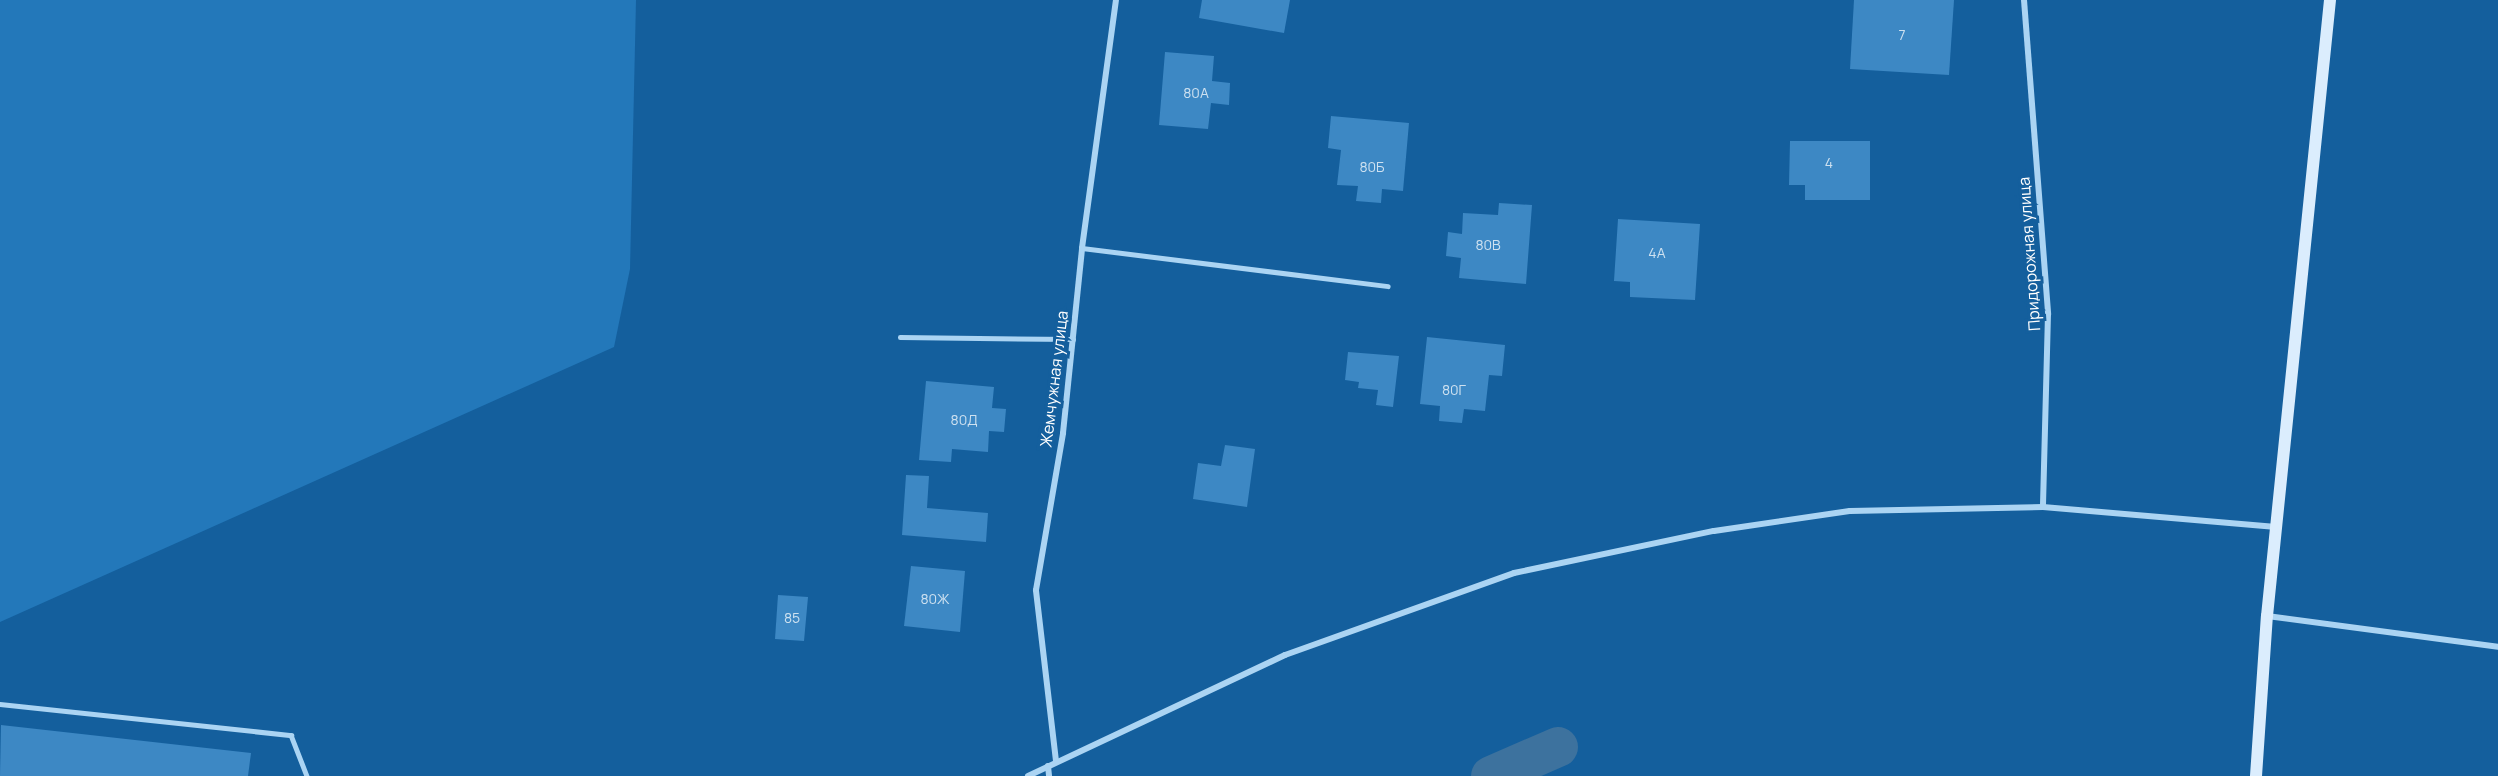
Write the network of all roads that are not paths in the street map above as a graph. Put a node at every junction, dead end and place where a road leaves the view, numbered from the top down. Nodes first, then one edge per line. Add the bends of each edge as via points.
1 (1116, 0) edge
2 (2024, 0) edge
3 (2330, 0) edge
4 (1082, 248) junction
5 (1388, 286) dead end
6 (900, 337) dead end
7 (1073, 339) junction
8 (2043, 507) junction
9 (2276, 527) junction
10 (2267, 616) junction
11 (2498, 647) edge
12 (0, 704) edge
13 (1056, 761) junction
14 (1048, 766) junction
15 (308, 776) edge
16 (1028, 776) edge
17 (1049, 776) edge
18 (2256, 776) edge

1 - 4 street, Жемчужная улица
2 - 8 street, Придорожная улица via 2048,314
3 - 9 main road
4 - 5 lane
4 - 7 street, Жемчужная улица
6 - 7 lane
7 - 13 street, Жемчужная улица via 1063,433 1036,590
8 - 9 street
8 - 13 street via 1850,512 1714,531 1514,573 1285,656
9 - 10 main road
10 - 11 street
10 - 18 main road
12 - 15 lane via 291,735
13 - 14 street
14 - 16 street
14 - 17 street

